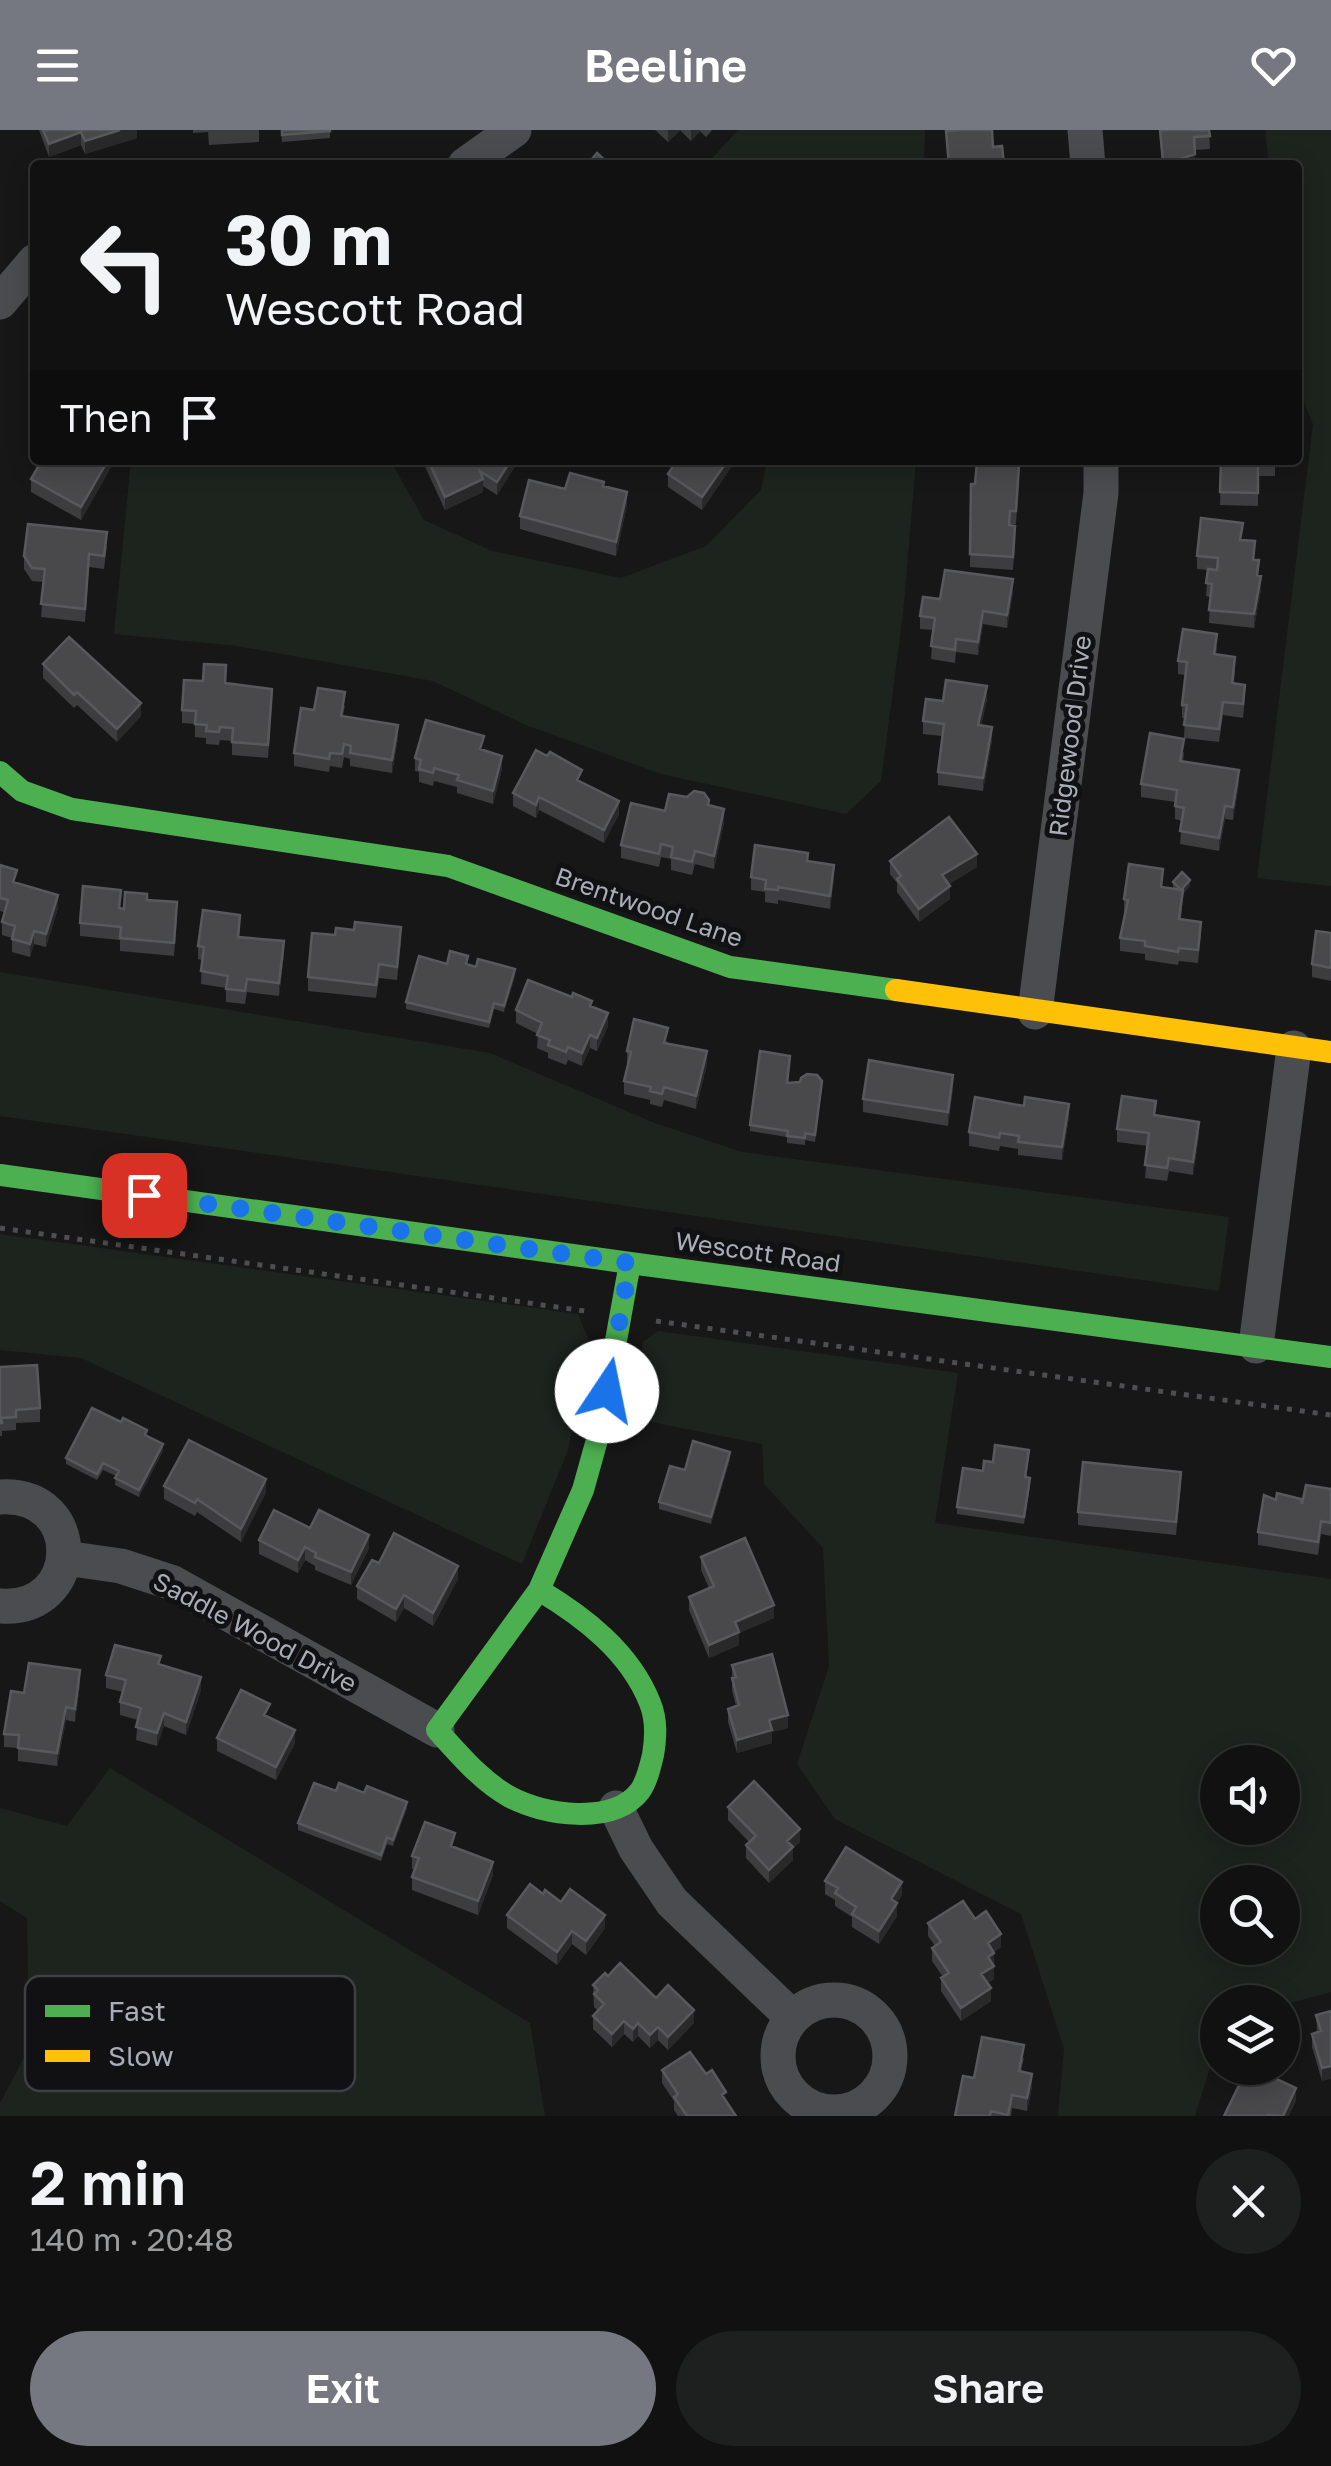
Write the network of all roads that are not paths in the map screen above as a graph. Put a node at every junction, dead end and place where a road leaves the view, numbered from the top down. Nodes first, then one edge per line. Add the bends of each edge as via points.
1 (514, 130) edge
2 (1085, 130) edge
3 (473, 160) edge
4 (1088, 160) edge
5 (30, 264) edge
6 (0, 302) edge
7 (1100, 465) edge
8 (0, 772) edge
9 (1034, 1012) junction
10 (1294, 1048) junction
11 (1331, 1052) edge
12 (0, 1174) edge
13 (630, 1263) junction
14 (1256, 1346) junction
15 (1331, 1357) edge
16 (0, 1497) edge
17 (64, 1558) junction
18 (540, 1590) junction
19 (0, 1606) edge
20 (437, 1730) junction
21 (616, 1808) junction
22 (793, 2018) dead end

1 - 3 street
2 - 4 street
5 - 6 street
7 - 9 street, Ridgewood Drive
8 - 9 street, Brentwood Lane via 22,792 72,809 448,866 730,967
9 - 10 street, Brentwood Lane
10 - 11 street, Brentwood Lane
10 - 14 street
12 - 13 street, Wescott Road
13 - 14 street, Wescott Road
13 - 18 street via 600,1429 583,1490
14 - 15 street, Wescott Road
16 - 17 street via 32,1500 46,1510 58,1524
17 - 19 street via 48,1592 32,1602
17 - 20 street, Saddle Wood Drive via 173,1583
18 - 20 street
18 - 21 street via 579,1615 646,1692 655,1719 646,1782
20 - 21 street, Saddle Wood Drive via 511,1798 551,1812 584,1815
21 - 22 street via 672,1902

